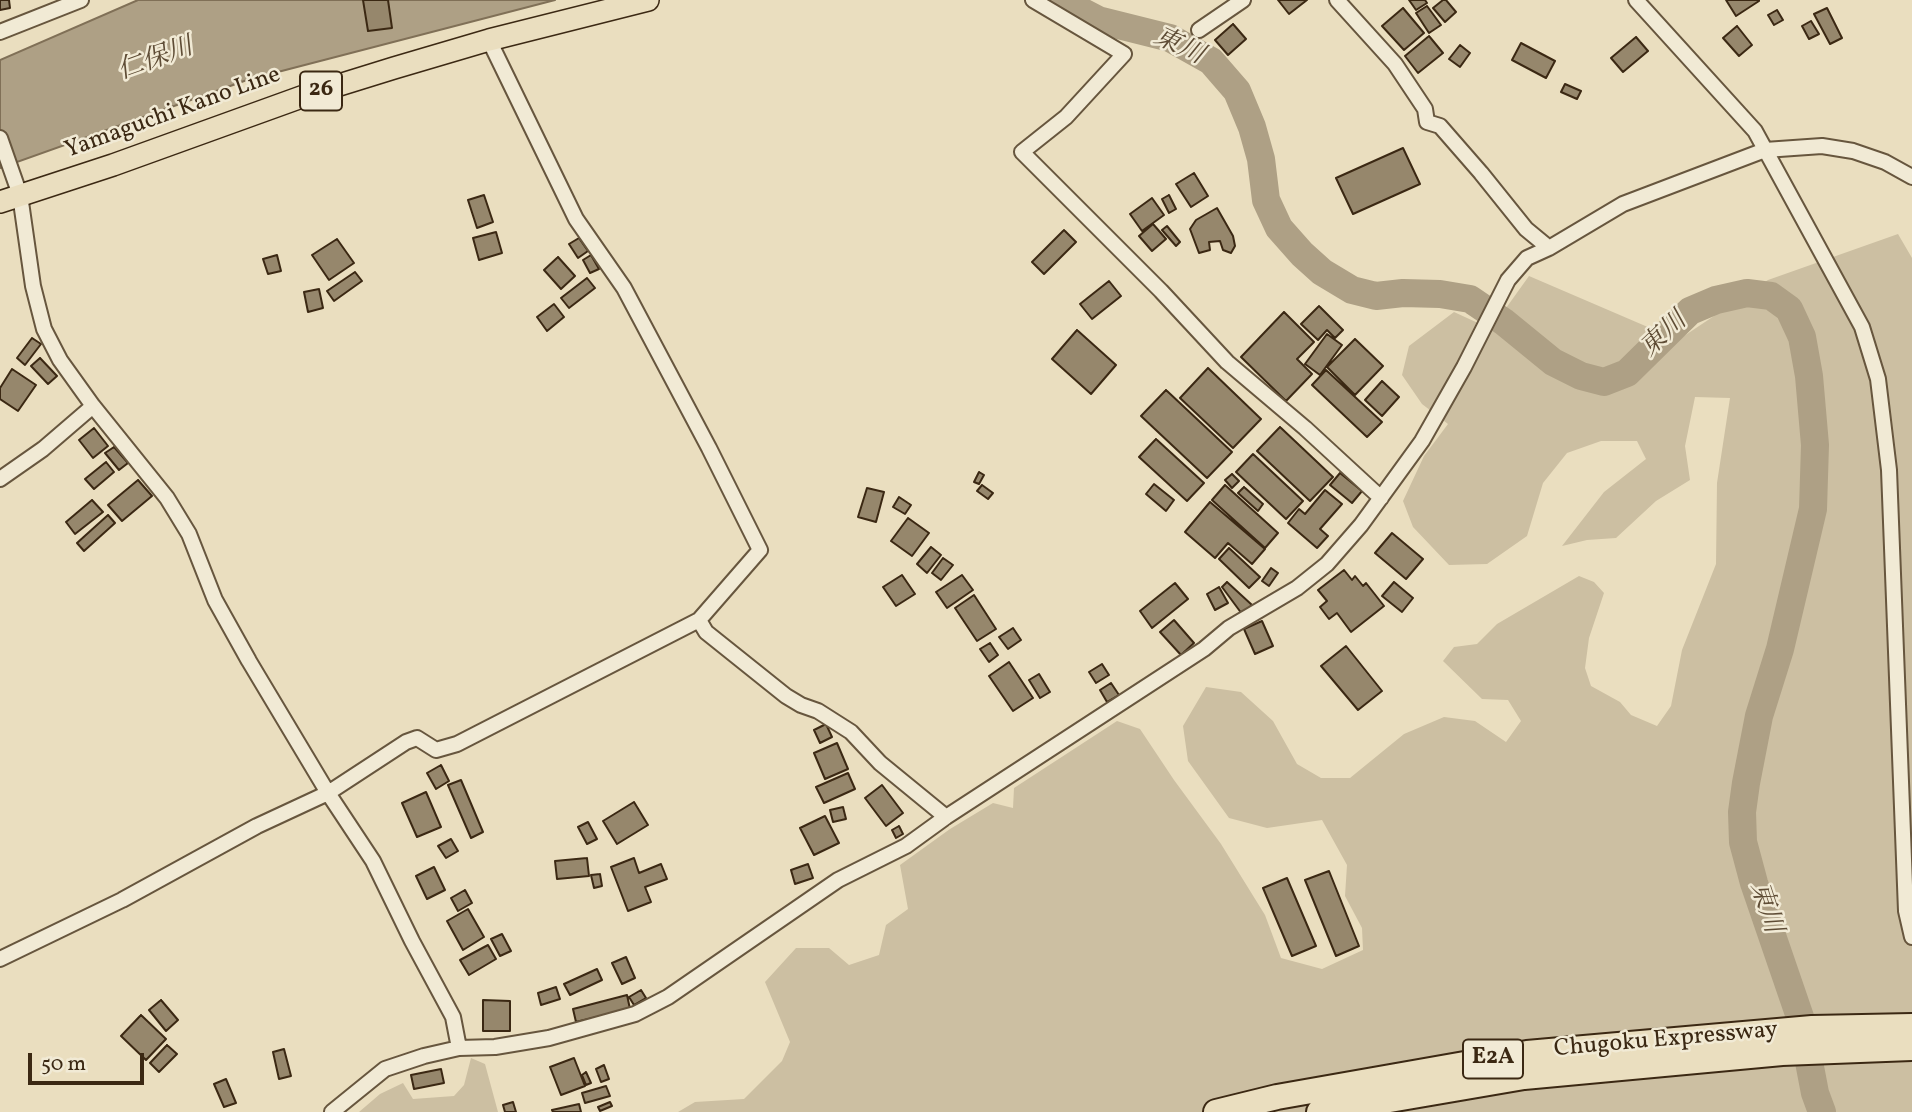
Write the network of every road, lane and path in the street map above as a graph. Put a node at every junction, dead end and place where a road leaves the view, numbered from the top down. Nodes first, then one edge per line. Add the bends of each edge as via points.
1 (80, 0) edge
2 (648, 0) edge
3 (1033, 0) edge
4 (1243, 0) edge
5 (1337, 0) edge
6 (1636, 0) edge
7 (1199, 30) dead end
8 (0, 32) edge
9 (489, 40) junction
10 (0, 138) edge
11 (1765, 150) junction
12 (1912, 177) edge
13 (10, 198) edge
14 (1549, 248) junction
15 (93, 406) junction
16 (0, 479) edge
17 (1381, 498) junction
18 (699, 620) junction
19 (328, 793) junction
20 (946, 817) junction
21 (1912, 937) edge
22 (0, 959) edge
23 (1912, 1026) edge
24 (1777, 1042) junction
25 (459, 1048) junction
26 (1912, 1048) edge
27 (332, 1112) edge
28 (1216, 1112) edge
29 (1319, 1112) edge

1 - 8 street
2 - 9 main road, Yamaguchi Kano Line / 26
3 - 17 street via 1124,54 1066,117 1022,152 1227,362
4 - 7 street
5 - 14 street via 1395,64 1425,109 1427,122 1440,127 1526,229
6 - 11 street via 1755,131
9 - 13 main road, Yamaguchi Kano Line / 26 via 307,95
9 - 18 street via 576,219 624,288 760,550
10 - 13 street via 12,171
11 - 12 street via 1822,146 1853,151
11 - 14 street via 1623,204
11 - 21 street via 1862,327 1878,379 1889,470 1905,898
13 - 15 street via 44,329
14 - 17 street via 1527,258 1508,280 1422,441
15 - 16 street
15 - 19 street via 184,525 215,600
17 - 20 street via 1327,564 1297,588 1228,628 1204,649
18 - 19 street via 457,744 436,750 417,738 406,741
18 - 20 street via 706,632 786,696 851,732 880,763
19 - 22 street
19 - 25 street via 373,860 453,1017
20 - 25 street via 906,846 838,880 668,997 635,1014 549,1038
23 - 24 highway, Chugoku Expressway / E2A via 1812,1028
24 - 26 highway, Chugoku Expressway / E2A via 1818,1052
24 - 28 highway, Chugoku Expressway / E2A via 1527,1053
24 - 29 highway, Chugoku Expressway / E2A via 1524,1077
25 - 27 street via 385,1069

